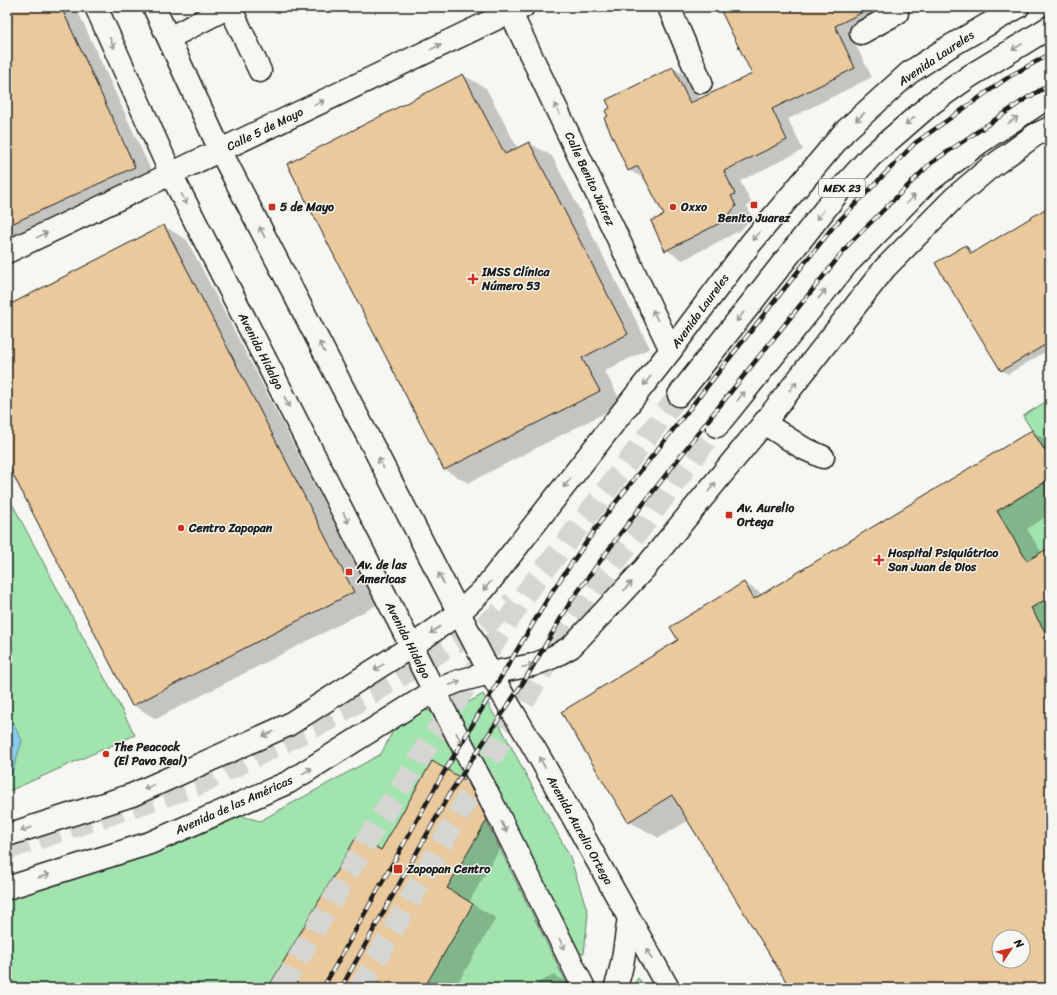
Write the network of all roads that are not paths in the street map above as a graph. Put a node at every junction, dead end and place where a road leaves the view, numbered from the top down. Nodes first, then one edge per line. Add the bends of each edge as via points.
1 (96, 7) edge
2 (154, 7) edge
3 (229, 7) edge
4 (669, 7) edge
5 (1018, 7) edge
6 (514, 9) edge
7 (900, 9) edge
8 (1050, 27) edge
9 (861, 33) dead end
10 (169, 38) junction
11 (260, 71) dead end
12 (701, 82) dead end
13 (1050, 96) edge
14 (1050, 128) edge
15 (220, 150) junction
16 (171, 174) junction
17 (7, 252) edge
18 (671, 350) junction
19 (679, 395) tunnel mouth
20 (764, 424) junction
21 (717, 426) tunnel mouth
22 (823, 457) dead end
23 (459, 613) junction
24 (412, 646) junction
25 (490, 673) junction
26 (434, 691) junction
27 (7, 835) edge
28 (7, 888) edge
29 (629, 918) junction
30 (584, 988) edge
31 (615, 988) edge
32 (668, 988) edge

1 -> 16 main road, Avenida Hidalgo
2 - 10 main road
3 - 10 main road
3 - 11 main road
4 - 12 main road
5 -> 18 main road, Avenida Laureles via 909,73 845,131 751,242
15 -> 6 main road, Calle 5 de Mayo
18 -> 6 main road, Calle Benito Juárez
7 - 9 main road
8 -> 19 main road, MEX 23 via 970,76 932,103 871,156 841,189
10 - 15 main road
21 -> 13 main road via 847,264 924,185 979,143
20 -> 14 main road via 885,268 954,198 987,170
15 - 16 main road, Calle 5 de Mayo
23 -> 15 main road
17 -> 16 main road, Calle 5 de Mayo
16 -> 24 main road, Avenida Hidalgo
18 -> 23 main road, Avenida Laureles via 484,589
20 - 22 main road
25 -> 20 main road via 533,665 571,647 645,568
23 -> 24 main road, Avenida Laureles
23 - 25 main road
24 - 26 main road, Avenida Hidalgo
24 -> 27 main road via 288,725 132,795
26 -> 25 main road, Avenida de las Américas
29 -> 25 main road, Avenida Aurelio Ortega
28 -> 26 main road, Avenida de las Américas via 150,842 289,782
26 -> 30 main road
29 - 31 main road
32 -> 29 main road, Avenida Aurelio Ortega

